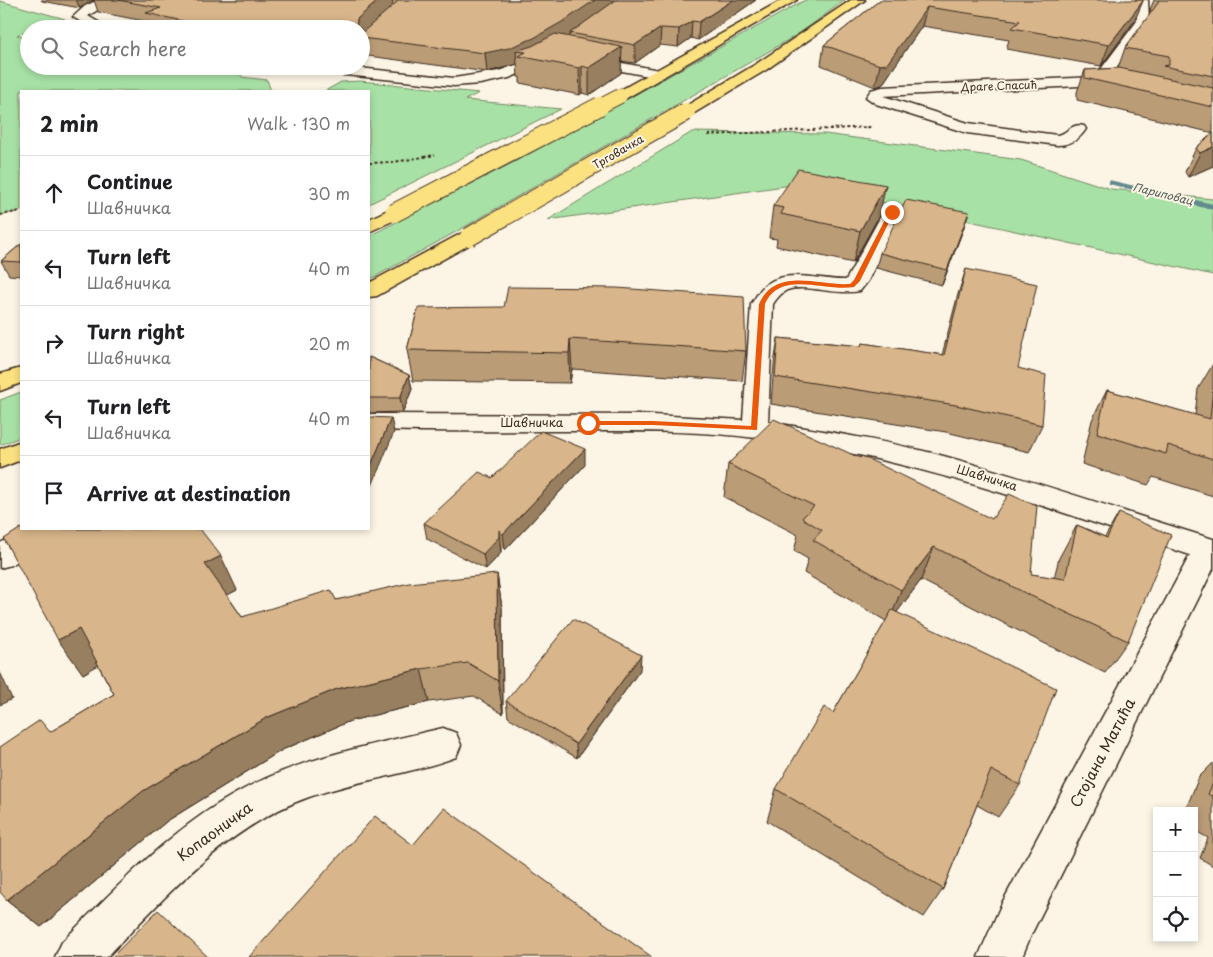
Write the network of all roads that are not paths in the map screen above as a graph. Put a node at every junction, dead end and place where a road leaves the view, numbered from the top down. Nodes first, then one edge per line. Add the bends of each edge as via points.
1 (108, 0) edge
2 (791, 0) edge
3 (859, 0) edge
4 (1142, 1) edge
5 (1157, 7) edge
6 (82, 20) edge
7 (370, 73) edge
8 (659, 74) junction
9 (1099, 81) junction
10 (1127, 88) edge
11 (1078, 130) dead end
12 (892, 212) dead end
13 (370, 225) edge
14 (370, 291) edge
15 (20, 375) edge
16 (0, 383) edge
17 (370, 422) edge
18 (755, 429) junction
19 (20, 450) edge
20 (0, 459) edge
21 (51, 530) edge
22 (1210, 550) edge
23 (0, 557) edge
24 (443, 745) dead end
25 (77, 957) edge
26 (1000, 957) edge

1 - 6 street via 81,14
2 - 8 main road
3 - 14 main road, Трговачка, bridge via 761,67 686,112
4 - 5 street
4 - 9 street via 1143,21
7 - 8 street via 444,82 478,81 508,75 563,54
8 - 13 main road, bridge
9 - 10 street, Драге Спасић
9 - 11 street, Драге Спасић via 882,91 874,96 967,128 1057,140 1065,140
12 - 18 street via 852,286 796,282 783,284 766,295 762,304
15 - 16 main road
17 - 18 street, Шавничка via 653,423
18 - 22 street, Шавничка via 830,440 934,463
19 - 20 main road
21 - 23 street
22 - 26 street, Стојана Матића via 1097,761
24 - 25 street, Копаоничка via 290,786 236,814 198,841 153,880

